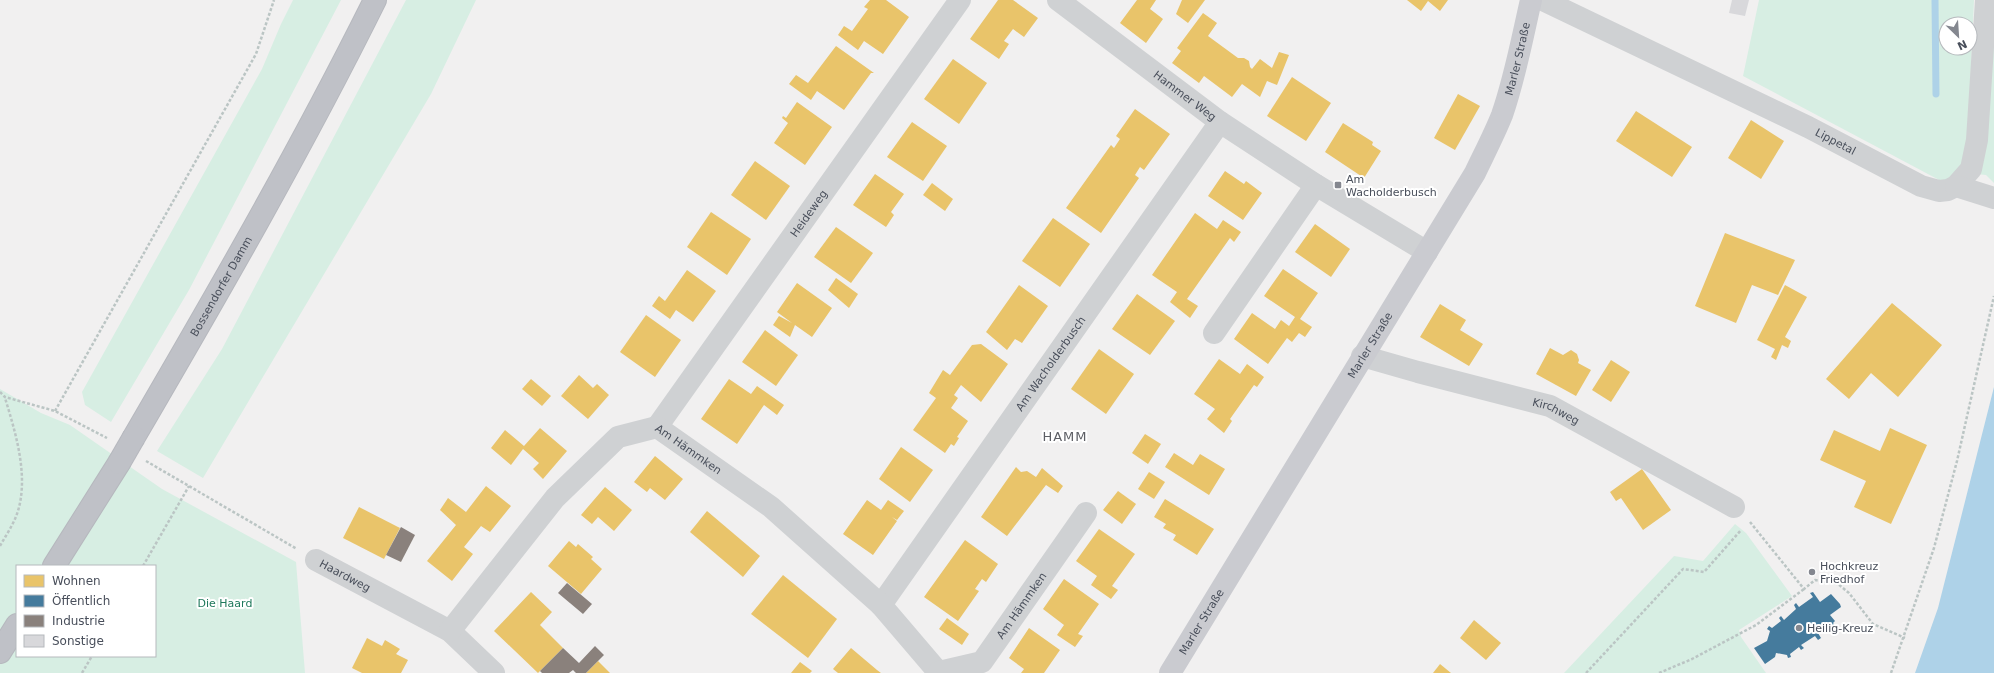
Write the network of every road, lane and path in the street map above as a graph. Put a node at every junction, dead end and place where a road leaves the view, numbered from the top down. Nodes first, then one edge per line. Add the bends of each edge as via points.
1 (274, 0) edge
2 (375, 0) edge
3 (960, 0) edge
4 (1058, 0) edge
5 (1531, 0) edge
6 (1543, 0) edge
7 (1986, 0) edge
8 (1220, 122) junction
9 (1316, 185) junction
10 (1956, 186) junction
11 (1994, 198) edge
12 (1427, 252) junction
13 (1994, 296) edge
14 (1214, 333) dead end
15 (1362, 356) junction
16 (0, 392) edge
17 (0, 397) edge
18 (5, 397) junction
19 (657, 428) junction
20 (1734, 507) dead end
21 (1086, 512) dead end
22 (0, 546) edge
23 (316, 560) joint
24 (55, 565) edge
25 (144, 565) edge
26 (1804, 589) junction
27 (881, 605) junction
28 (16, 627) edge
29 (450, 631) junction
30 (1904, 638) junction
31 (0, 652) edge
32 (91, 657) edge
33 (82, 673) edge
34 (494, 673) edge
35 (939, 673) edge
36 (1170, 673) edge
37 (1586, 673) edge
38 (1659, 673) edge
39 (1892, 673) edge

1 - 18 path via 256,54 55,410
2 - 24 highway, Bossendorfer Damm, bridge via 234,264 118,463
3 - 19 street, Heideweg
4 - 8 street, Hammer Weg
5 - 12 main road, Marler Straße via 1501,116 1475,173
6 - 10 street, Lippetal via 1808,127 1921,186 1939,191
7 - 10 street via 1977,140 1971,169
8 - 9 street, Hammer Weg
8 - 27 street, Am Wacholderbusch
9 - 12 street, Hammer Weg
9 - 14 street
10 - 11 street
12 - 15 main road, Marler Straße
13 - 30 path via 1955,469 1934,548
15 - 20 street, Kirchweg via 1550,406
15 - 36 main road, Marler Straße
16 - 18 path
17 - 18 path
18 - 22 path via 19,448 21,492 16,518
19 - 27 street, Am Hämmken via 771,507
19 - 29 street, Am Hämmken via 618,437 561,492
21 - 35 street, Am Hämmken via 982,662
23 - 25 path, Haardweg via 189,486
23 - 29 street, Haardweg
26 - 30 path via 1815,580 1838,584 1849,593 1873,624
26 - 37 path via 1749,521 1704,572 1683,569
26 - 38 path via 1756,624 1692,659
27 - 35 street, Am Hämmken
28 - 31 highway
29 - 34 street, Haardweg
30 - 39 path
32 - 33 path

